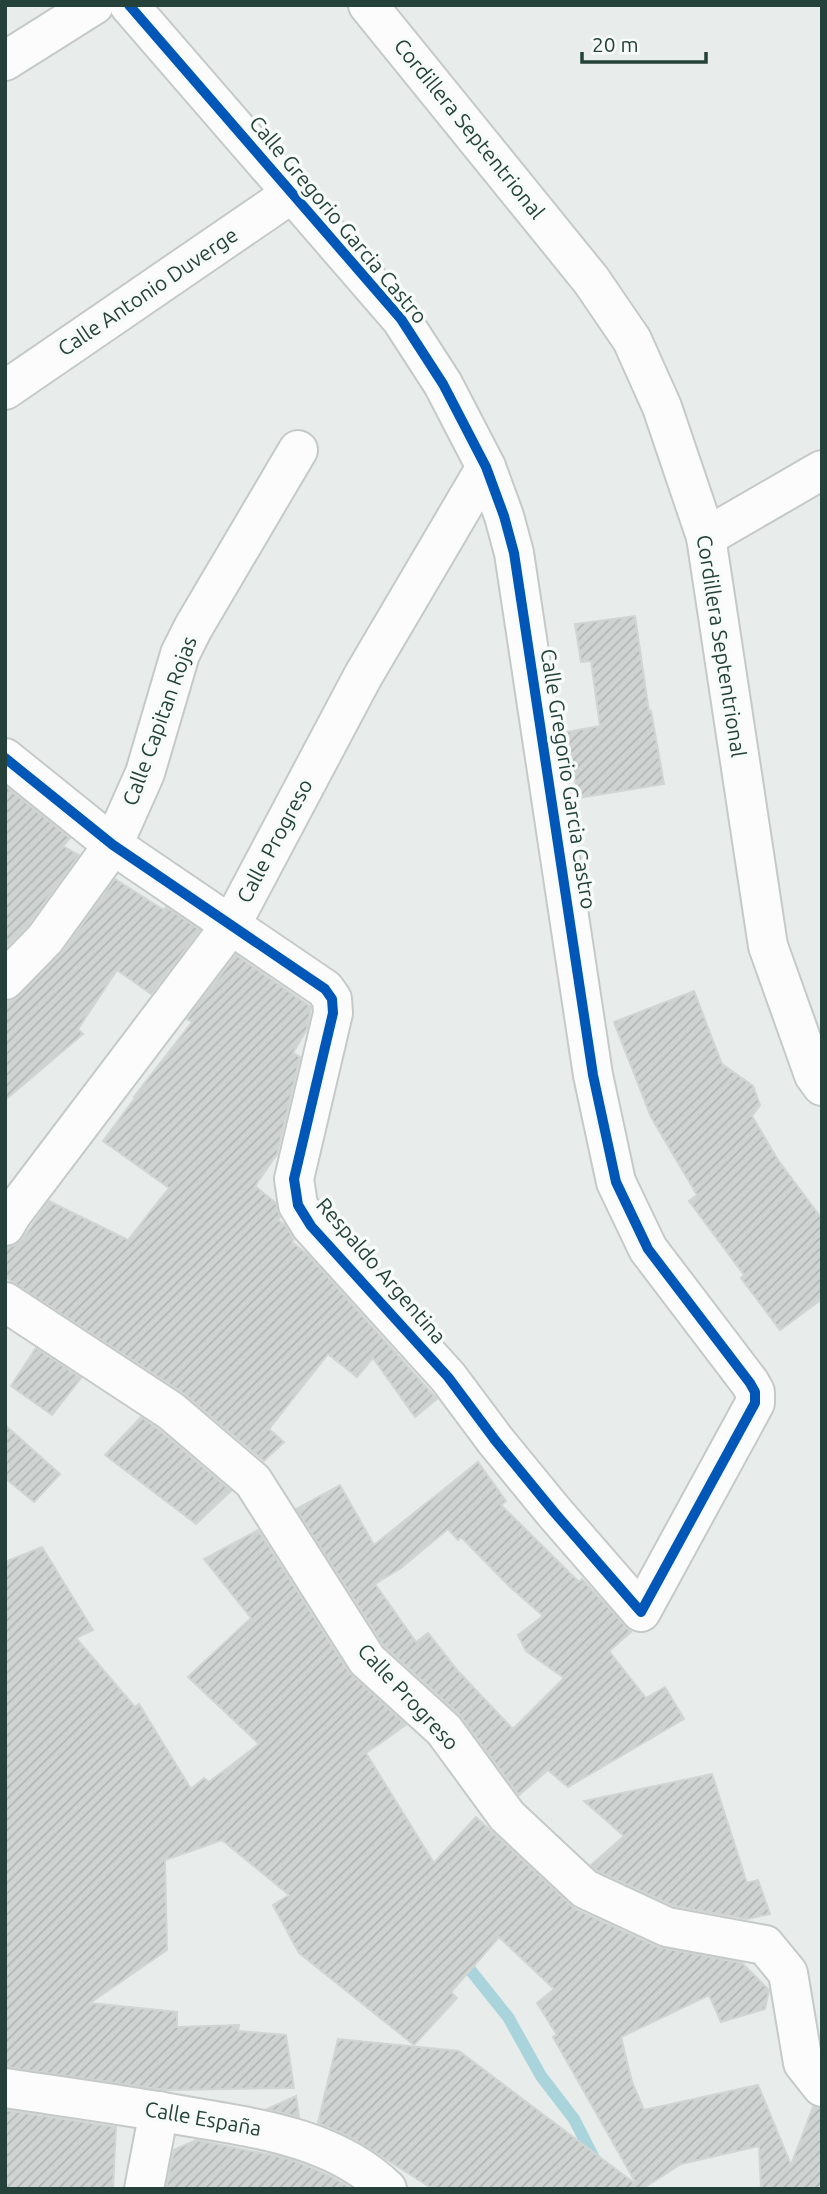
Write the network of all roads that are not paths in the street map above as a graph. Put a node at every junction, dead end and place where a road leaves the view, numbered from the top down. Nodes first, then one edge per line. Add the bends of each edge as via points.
1 (94, 5) edge
2 (129, 5) edge
3 (368, 5) edge
4 (5, 61) edge
5 (291, 194) junction
6 (5, 390) edge
7 (298, 450) dead end
8 (486, 467) junction
9 (822, 470) edge
10 (706, 537) junction
11 (5, 758) edge
12 (113, 845) junction
13 (231, 925) junction
14 (5, 980) edge
15 (822, 1086) edge
16 (5, 1226) edge
17 (5, 1302) edge
18 (641, 1612) joint
19 (822, 2087) edge
20 (5, 2088) edge
21 (159, 2111) junction
22 (144, 2189) edge
23 (387, 2189) edge

1 - 4 street
2 - 5 street, Calle Gregorio Garcia Castro
3 - 10 street, Cordillera Septentrional via 591,280 632,340 662,407
5 - 6 street, Calle Antonio Duverge
5 - 8 street, Calle Gregorio Garcia Castro via 401,320 443,384
7 - 12 street, Calle Capitan Rojas via 180,654 145,773
8 - 13 street, Calle Progreso via 363,676
8 - 18 street, Calle Gregorio Garcia Castro via 514,553 593,1075 616,1182 648,1249 755,1392 755,1403
9 - 10 street
10 - 15 street, Cordillera Septentrional via 768,946 814,1075
11 - 12 street, Respaldo Argentina
12 - 13 street, Respaldo Argentina
12 - 14 street, Calle Capitan Rojas via 46,939
13 - 16 street, Calle Progreso
13 - 18 street, Respaldo Argentina via 325,989 332,999 294,1179 298,1205 311,1226 448,1377 554,1512
17 - 19 street, Calle Progreso via 171,1411 253,1481 367,1660 444,1730 507,1816 585,1889 667,1927 765,1945 788,1973 803,2063
20 - 21 street, Calle España
21 - 22 street
21 - 23 street, Calle España via 282,2133 346,2158

